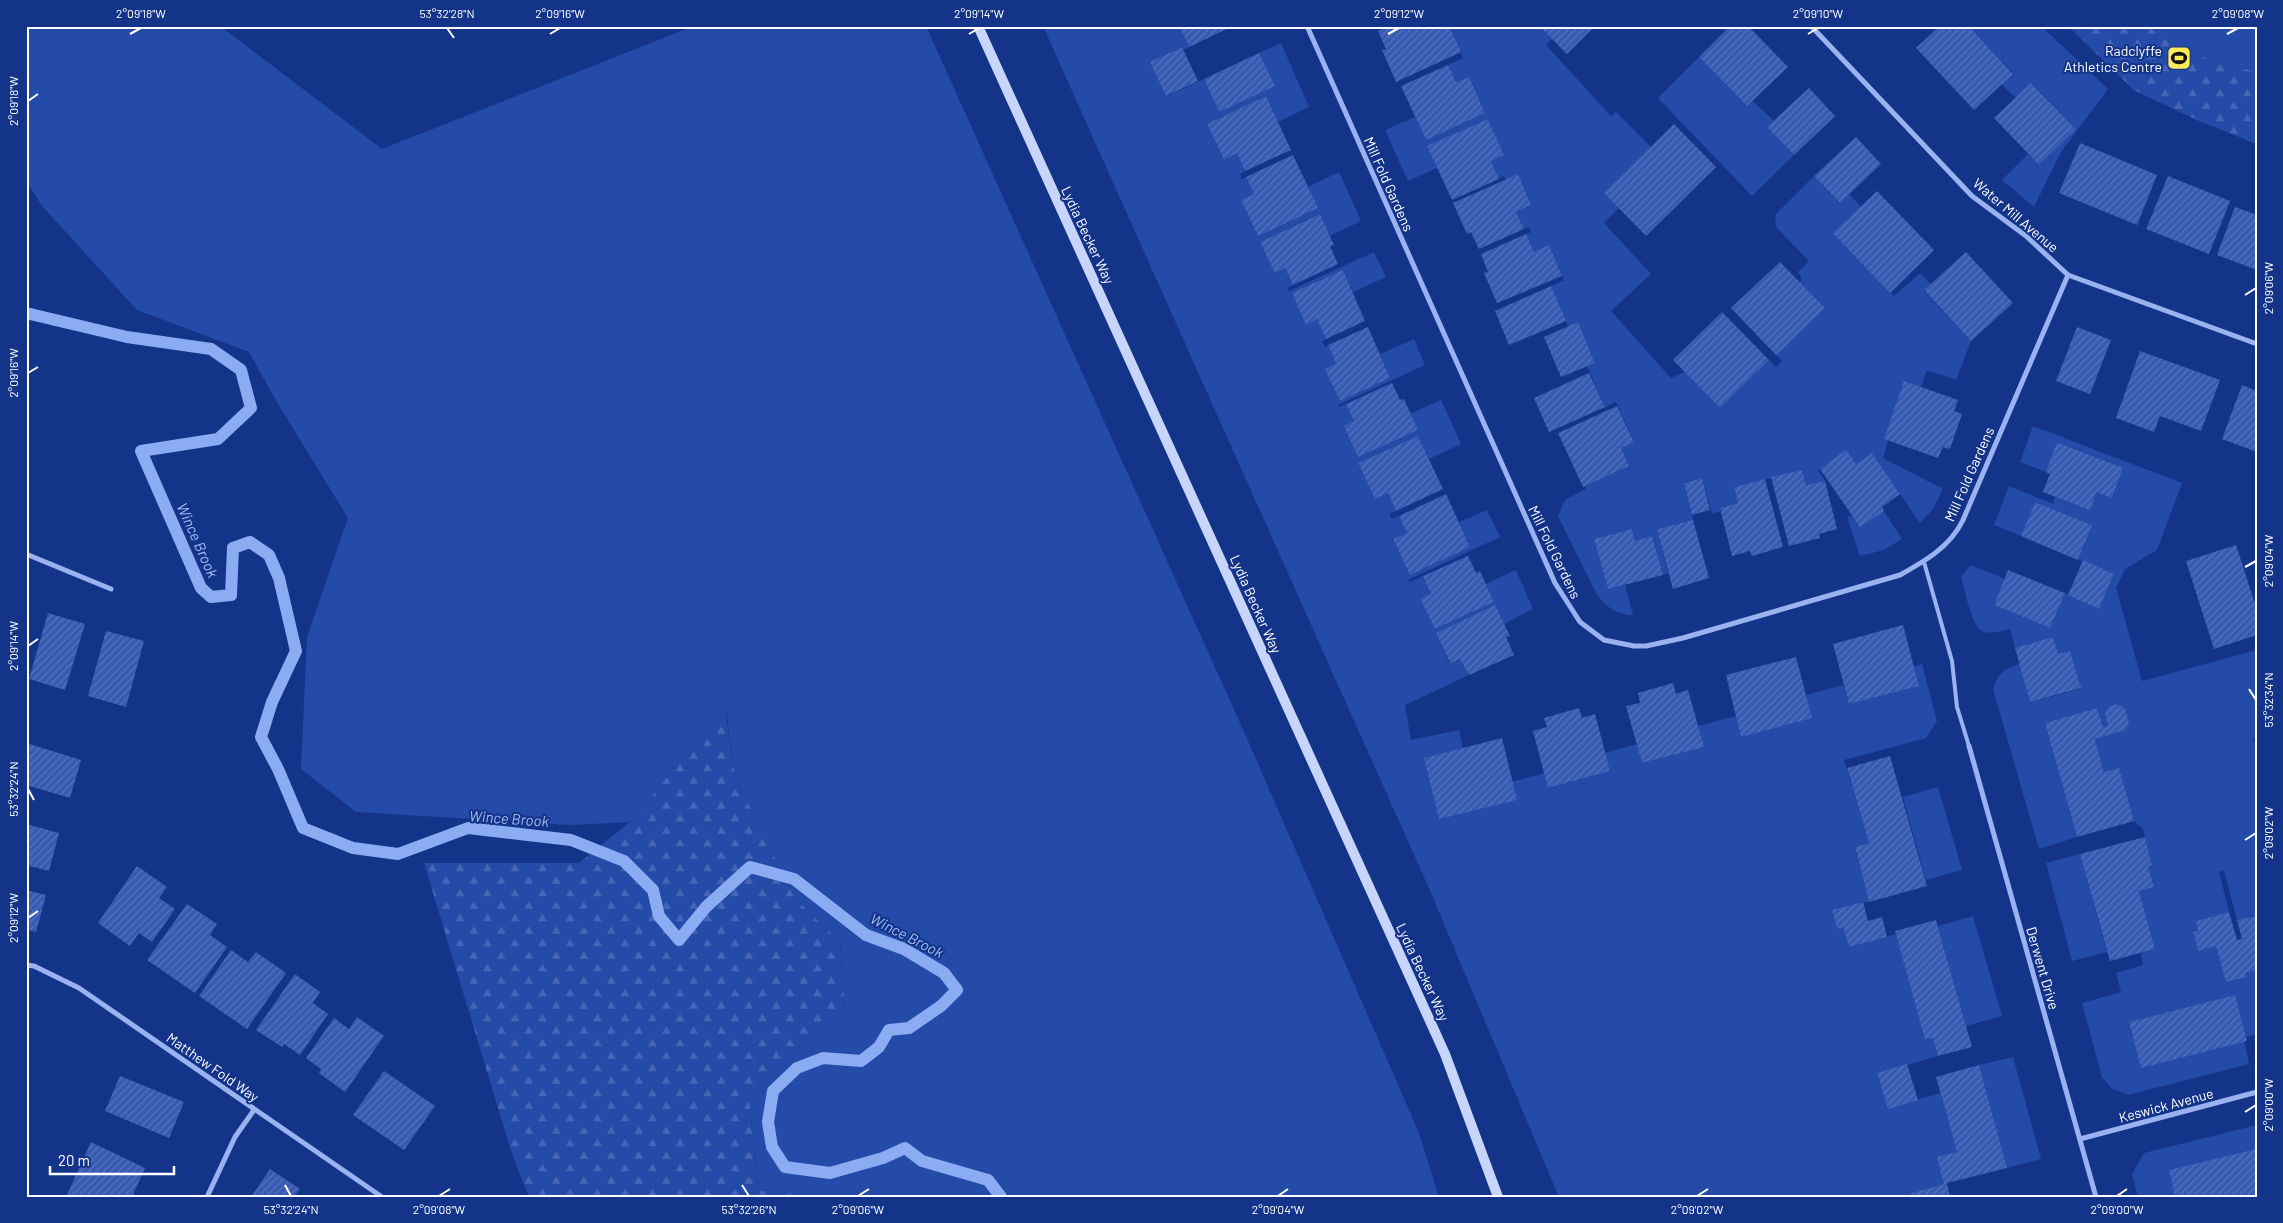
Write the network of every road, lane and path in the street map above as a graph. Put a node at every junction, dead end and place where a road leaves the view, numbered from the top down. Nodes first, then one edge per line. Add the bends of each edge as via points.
1 (978, 26) edge
2 (1307, 26) edge
3 (1812, 26) edge
4 (2068, 275) junction
5 (2257, 344) edge
6 (26, 554) edge
7 (1924, 562) junction
8 (111, 589) dead end
9 (1969, 746) joint
10 (26, 964) edge
11 (2257, 1092) edge
12 (254, 1110) junction
13 (2080, 1139) junction
14 (207, 1197) edge
15 (382, 1197) edge
16 (1498, 1197) edge
17 (2096, 1197) edge

1 - 16 street, Lydia Becker Way via 1446,1054
2 - 7 street, Mill Fold Gardens via 1555,583 1580,622 1604,640 1646,646 1900,575
3 - 4 street, Water Mill Avenue via 1972,196 2026,236
4 - 5 street, Water Mill Avenue
4 - 7 street, Mill Fold Gardens via 1963,520 1945,546
6 - 8 street
7 - 9 lane via 1952,661 1957,707
9 - 13 street, Derwent Drive
10 - 12 street, Matthew Fold Way via 79,988
11 - 13 street, Keswick Avenue
12 - 14 street via 235,1137
12 - 15 street, Matthew Fold Way
13 - 17 street, Derwent Drive

